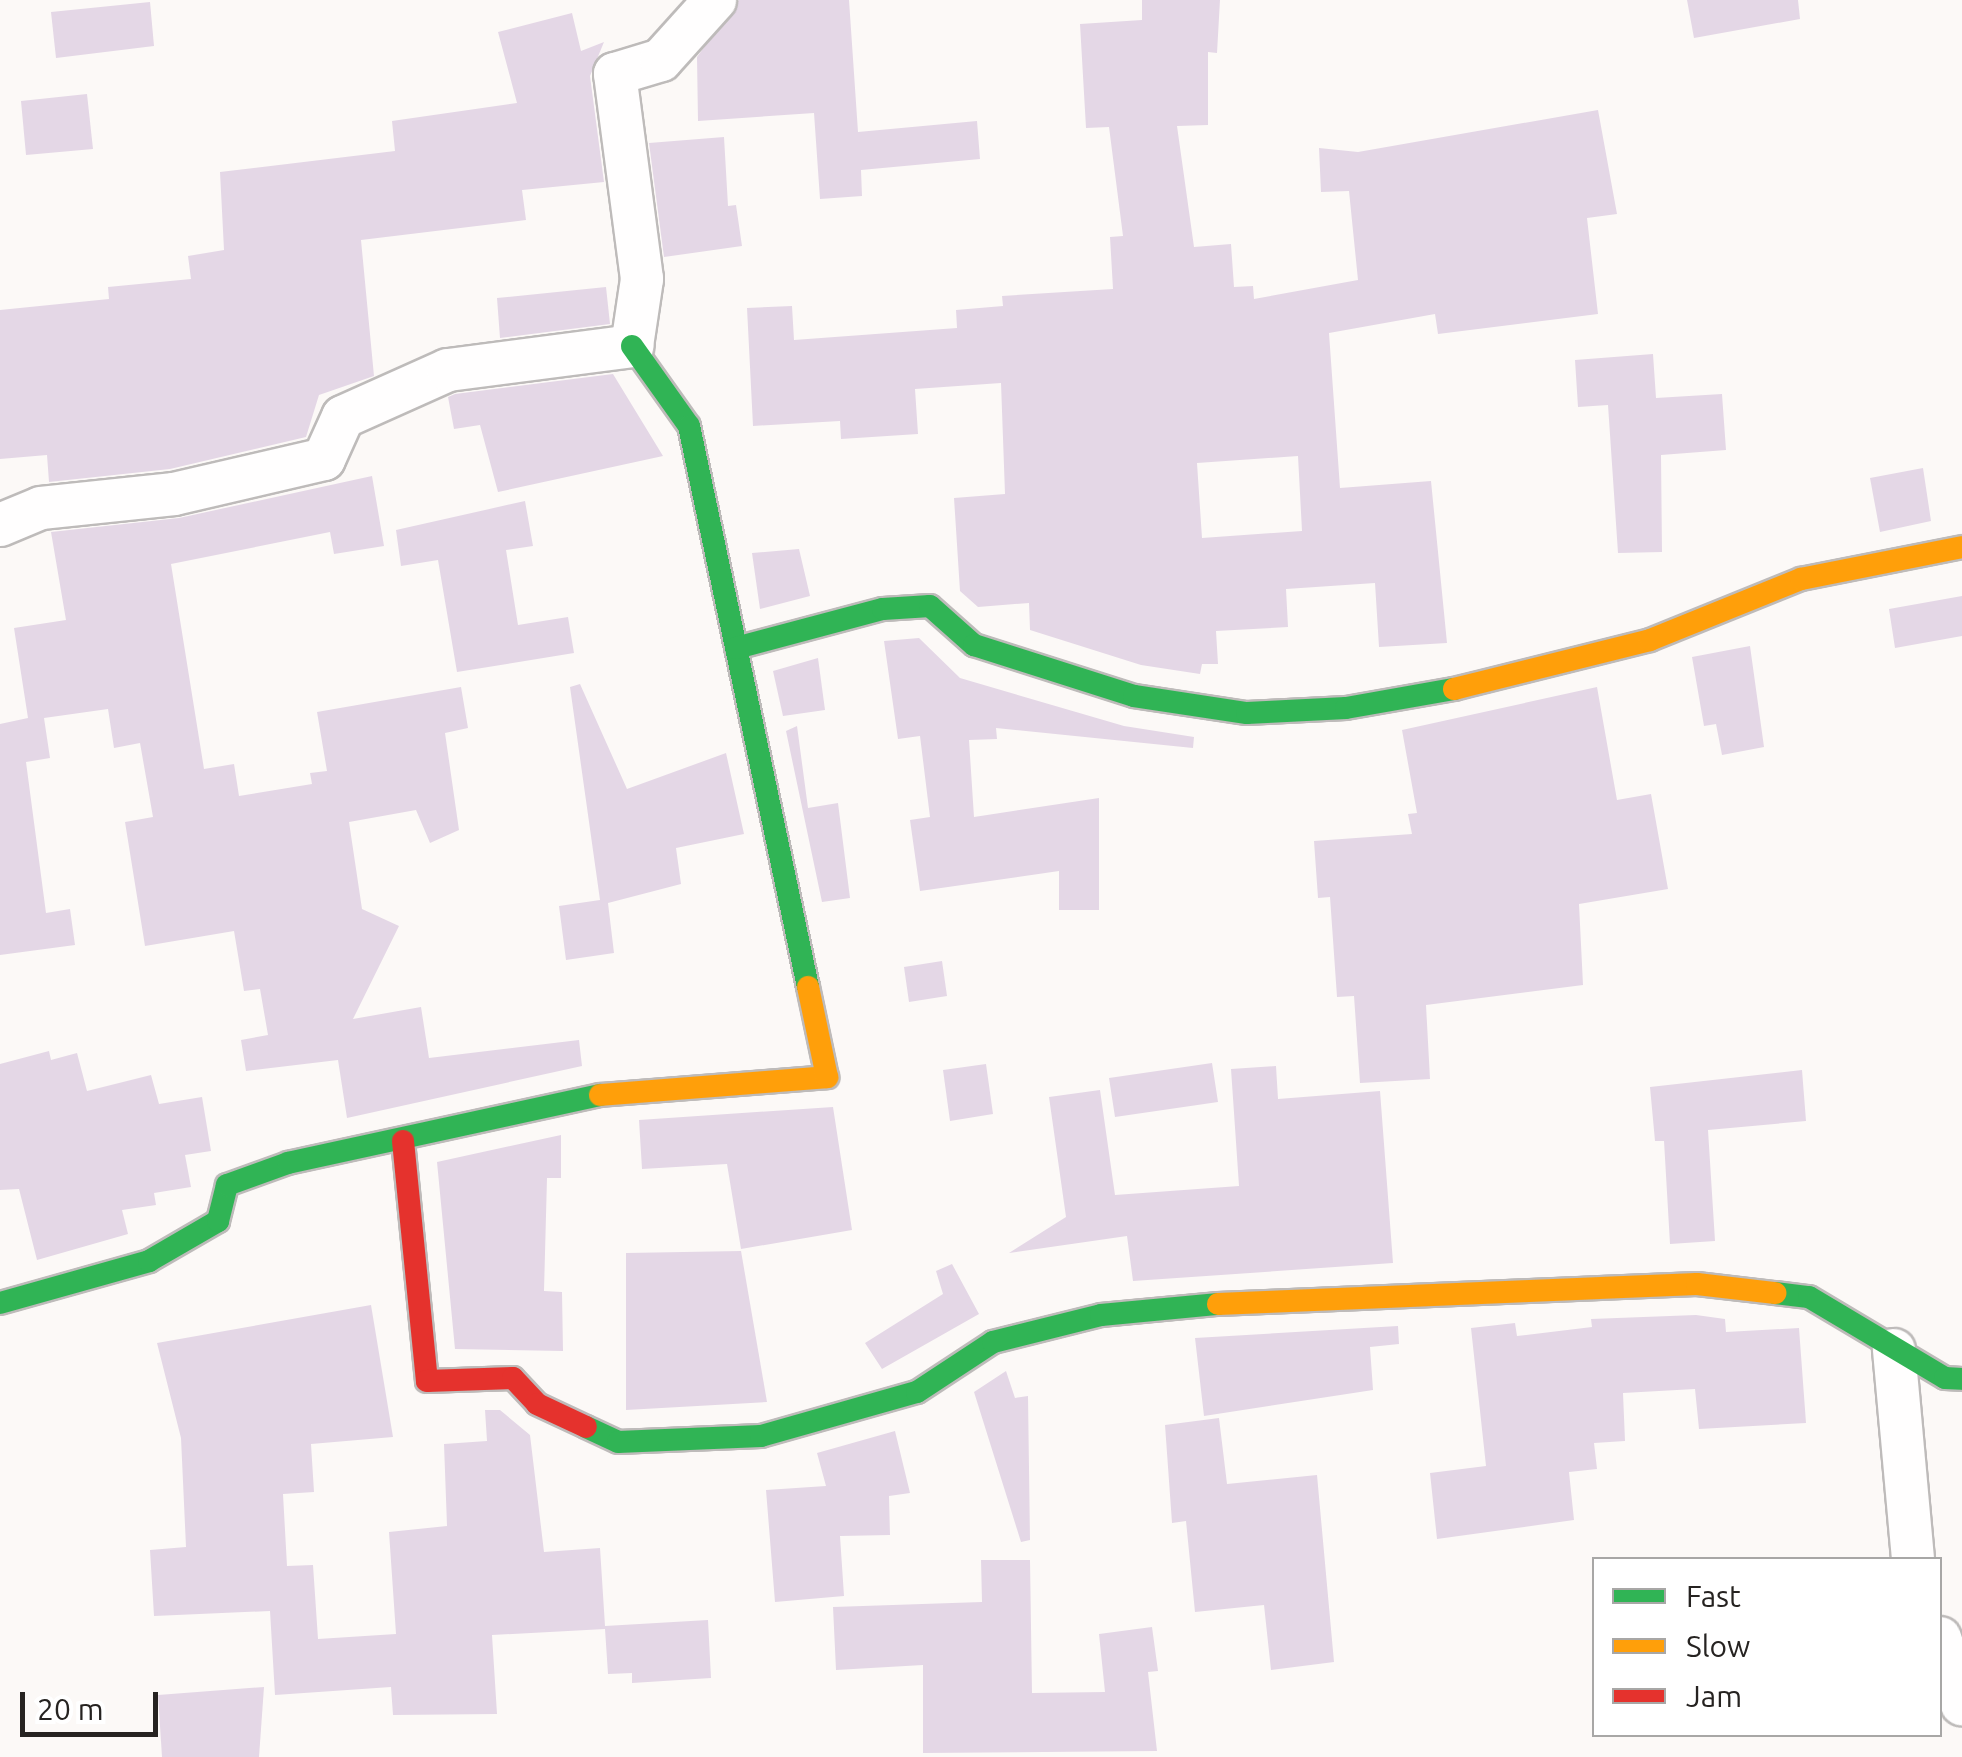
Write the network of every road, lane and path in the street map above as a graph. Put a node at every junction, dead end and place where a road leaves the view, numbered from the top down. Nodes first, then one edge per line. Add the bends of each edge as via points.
1 (715, 0) edge
2 (632, 346) junction
3 (0, 526) edge
4 (1962, 546) edge
5 (736, 648) junction
6 (403, 1141) junction
7 (0, 1303) edge
8 (1894, 1350) junction
9 (1962, 1379) edge
10 (1913, 1557) edge
11 (1942, 1644) edge
12 (1962, 1704) edge

1 - 2 street via 662,60 616,74 642,279
2 - 3 street via 448,370 343,417 324,460 174,494 41,508
2 - 5 street via 689,426
4 - 5 street via 1800,579 1650,640 1462,688 1346,708 1246,714 1134,696 974,645 930,606 883,609
5 - 6 street via 828,1077 622,1090
6 - 7 street via 288,1163 227,1185 218,1221 149,1262
6 - 8 street via 428,1381 513,1378 537,1404 618,1442 761,1436 917,1392 993,1342 1101,1315 1289,1298 1696,1284 1808,1297
8 - 9 street
8 - 10 street
11 - 12 street

